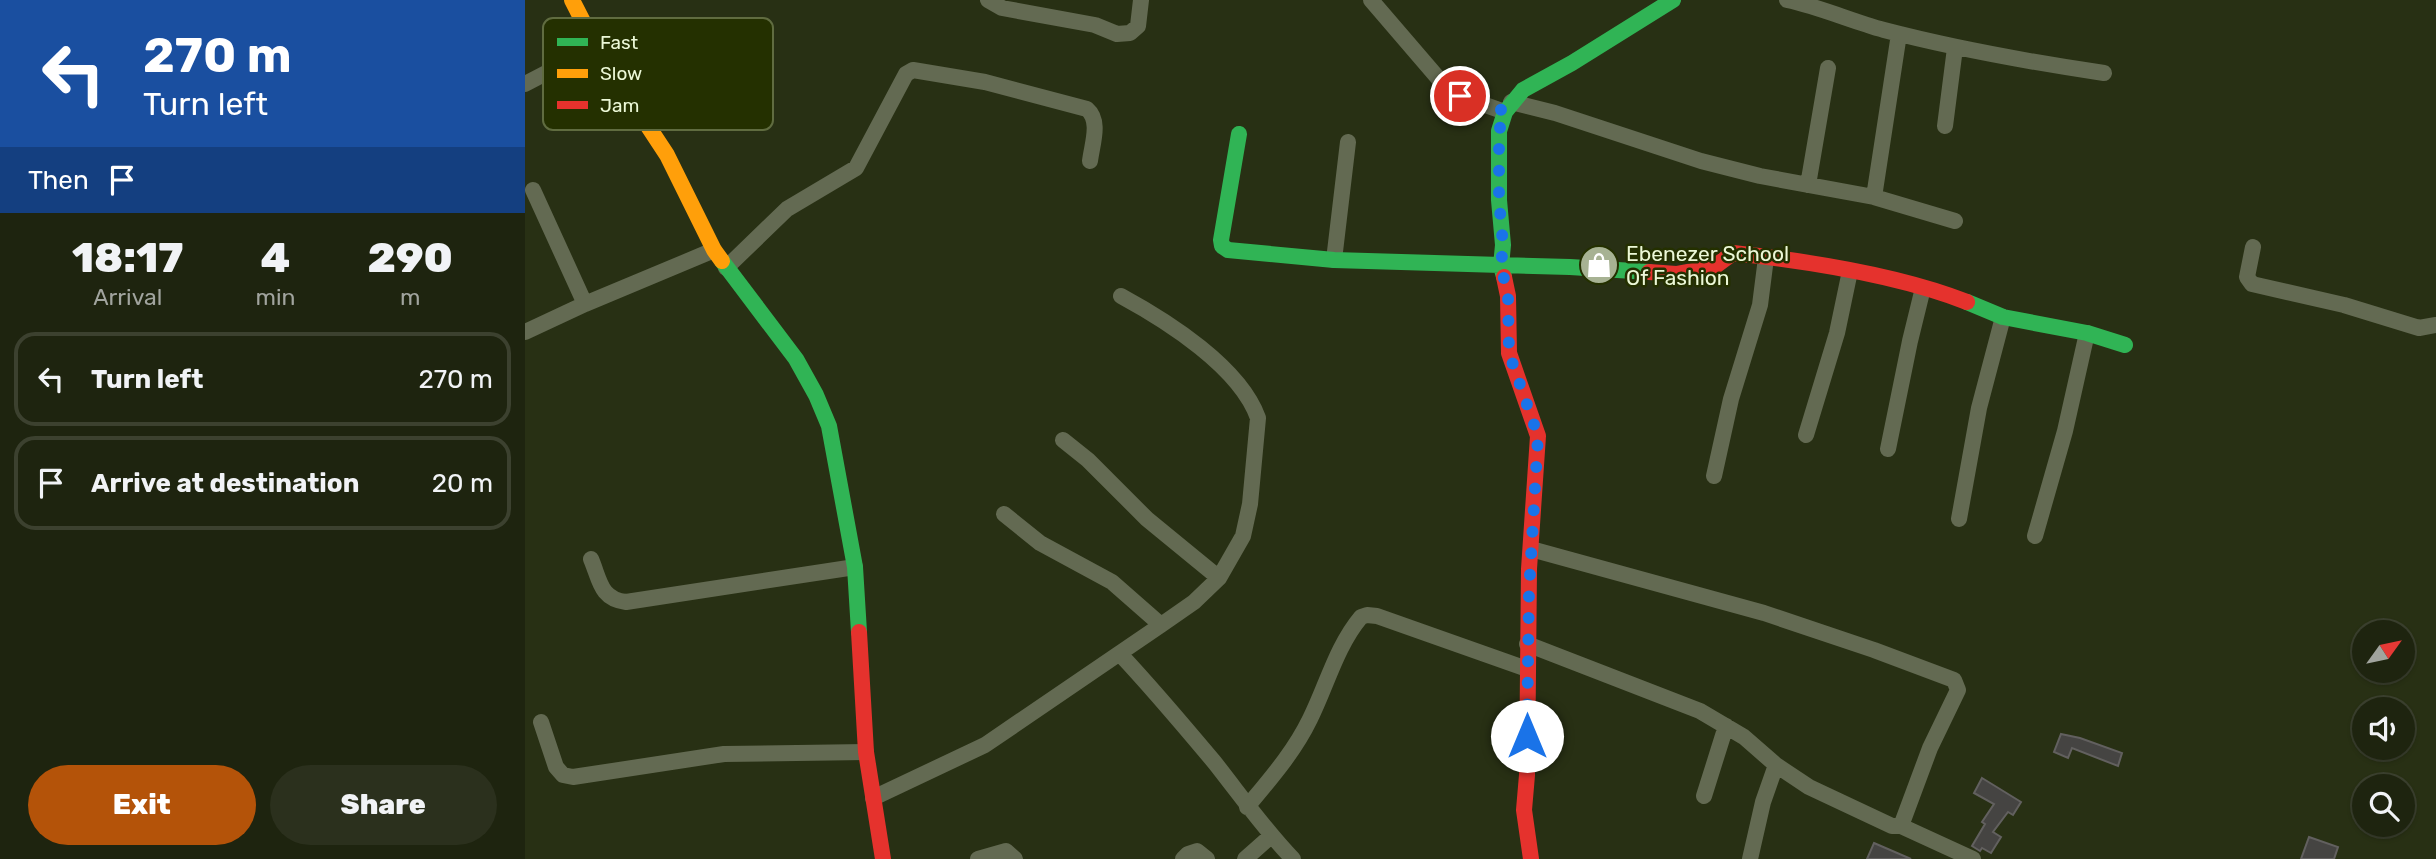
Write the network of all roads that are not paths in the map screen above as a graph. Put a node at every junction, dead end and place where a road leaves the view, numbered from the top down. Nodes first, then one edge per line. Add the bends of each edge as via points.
1 (572, 0) edge
2 (988, 0) edge
3 (1141, 0) edge
4 (1371, 0) edge
5 (1673, 0) edge
6 (1787, 0) edge
7 (581, 18) edge
8 (1899, 34) junction
9 (1955, 48) junction
10 (1828, 68) dead end
11 (2104, 73) dead end
12 (543, 75) edge
13 (525, 84) edge
14 (1508, 107) junction
15 (1945, 126) dead end
16 (651, 130) edge
17 (1239, 134) dead end
18 (1348, 142) dead end
19 (1090, 161) dead end
20 (1808, 185) junction
21 (533, 190) dead end
22 (1874, 197) junction
23 (1955, 222) dead end
24 (2253, 247) dead end
25 (714, 250) junction
26 (1766, 258) junction
27 (1335, 260) junction
28 (1501, 266) junction
29 (726, 268) junction
30 (1850, 271) junction
31 (1923, 288) junction
32 (1121, 296) dead end
33 (585, 304) junction
34 (2003, 317) junction
35 (2436, 325) edge
36 (525, 332) edge
37 (2087, 333) junction
38 (2125, 345) dead end
39 (1806, 435) dead end
40 (1063, 440) dead end
41 (1888, 449) dead end
42 (1714, 476) dead end
43 (1004, 514) dead end
44 (1959, 519) dead end
45 (2035, 536) dead end
46 (1531, 549) junction
47 (591, 559) dead end
48 (855, 567) junction
49 (1219, 578) junction
50 (1161, 625) junction
51 (1527, 644) junction
52 (1120, 654) junction
53 (1527, 670) junction
54 (541, 722) dead end
55 (1726, 726) junction
56 (866, 752) junction
57 (1776, 765) junction
58 (1704, 796) dead end
59 (873, 798) junction
60 (1247, 807) junction
61 (1901, 825) junction
62 (1271, 836) junction
63 (883, 859) edge
64 (978, 859) edge
65 (1015, 859) edge
66 (1183, 859) edge
67 (1207, 859) edge
68 (1245, 859) edge
69 (1293, 859) edge
70 (1531, 859) edge
71 (1750, 859) edge
72 (1973, 859) edge

1 - 7 street
2 - 3 street via 1002,8 1095,25 1117,34 1130,33 1138,26
4 - 14 street via 1444,85 1460,96
5 - 14 street via 1523,89
6 - 8 street
8 - 9 street
8 - 22 street
9 - 11 street
9 - 15 street
10 - 20 street
12 - 13 street
14 - 20 street via 1555,113 1702,161
14 - 28 street via 1499,131
16 - 25 street
17 - 27 street via 1222,246
18 - 27 street
19 - 29 street via 1095,124 1087,109 913,69 906,74 856,168 787,209
20 - 22 street
21 - 33 street
22 - 23 street
24 - 35 street via 2247,277 2252,284 2419,328
25 - 29 street
25 - 33 street
26 - 28 street via 1733,253 1714,267 1675,274
26 - 30 street
26 - 42 street via 1760,305 1731,399
27 - 28 street
28 - 46 street via 1508,296 1509,353 1538,436
29 - 48 street via 796,359 816,395 829,426
30 - 31 street
30 - 39 street via 1837,333
31 - 34 street
31 - 41 street
32 - 49 street via 1206,353 1254,407 1258,418 1243,536
33 - 36 street
34 - 37 street
34 - 44 street via 1979,408
37 - 38 street
37 - 45 street
40 - 49 street via 1147,519
43 - 50 street via 1040,543 1112,582
46 - 51 street
46 - 61 street via 1764,613 1954,680 1958,690
47 - 48 street via 605,594 613,601 626,602
48 - 56 street
49 - 50 street
50 - 52 street
51 - 53 street
51 - 55 street via 1700,711
52 - 59 street via 985,745
52 - 60 street
53 - 60 street via 1377,616 1361,617 1294,750
53 - 70 street via 1524,810
54 - 56 street via 557,767 563,775 573,777 724,754
55 - 57 street
55 - 58 street
56 - 59 street
57 - 61 street via 1847,806 1892,826
57 - 71 street
59 - 63 street
60 - 62 street
61 - 72 street
62 - 68 street
62 - 69 street
64 - 65 street via 1006,852
66 - 67 street via 1197,851

